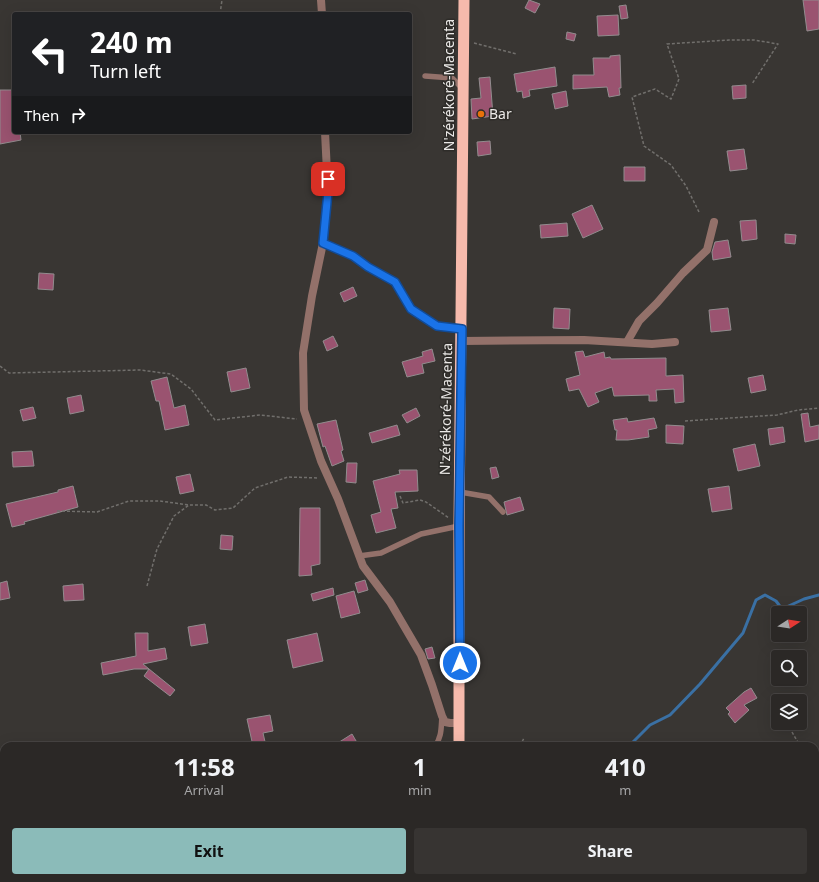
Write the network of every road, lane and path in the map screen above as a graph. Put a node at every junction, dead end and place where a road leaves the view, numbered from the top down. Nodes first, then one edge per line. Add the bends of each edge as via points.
1 (222, 0) edge
2 (321, 0) edge
3 (464, 0) edge
4 (220, 12) edge
5 (322, 12) edge
6 (464, 41) junction
7 (517, 54) dead end
8 (425, 76) dead end
9 (752, 84) dead end
10 (464, 90) junction
11 (325, 134) edge
12 (700, 212) dead end
13 (714, 222) dead end
14 (323, 243) junction
15 (462, 329) junction
16 (462, 341) junction
17 (627, 342) junction
18 (675, 342) dead end
19 (0, 366) edge
20 (819, 408) edge
21 (307, 420) junction
22 (685, 421) dead end
23 (329, 478) junction
24 (460, 492) junction
25 (400, 496) dead end
26 (189, 505) junction
27 (57, 511) dead end
28 (503, 512) dead end
29 (459, 526) junction
30 (359, 556) junction
31 (147, 586) dead end
32 (442, 716) junction
33 (460, 723) junction
34 (792, 732) dead end
35 (524, 738) dead end
36 (438, 742) edge
37 (459, 742) edge
38 (522, 742) edge
39 (798, 742) edge

1 - 4 path
2 - 5 street
3 - 6 highway, N'zérékoré-Macenta
6 - 7 path
6 - 10 highway, N'zérékoré-Macenta
8 - 10 lane via 452,78
9 - 12 path via 778,44 754,40 729,40 667,44 679,79 671,99 655,89 632,97 644,146 671,165
10 - 15 highway, N'zérékoré-Macenta
11 - 14 street via 328,192
13 - 17 street via 707,250 639,321
14 - 15 lane via 353,256 395,282 411,309 437,326
14 - 21 street via 303,353 304,410
15 - 16 highway, N'zérékoré-Macenta
16 - 17 street
16 - 24 highway, N'zérékoré-Macenta
17 - 18 street
19 - 21 path via 9,373 140,370 171,374 191,389 215,420 260,415
20 - 22 path via 777,415
21 - 23 street
23 - 26 path via 281,479 255,488 233,508 215,510 206,505
23 - 30 street
24 - 28 lane via 489,497
24 - 29 highway, N'zérékoré-Macenta
25 - 29 path via 404,504 420,500 426,502
26 - 27 path via 160,501 129,501 97,512
26 - 31 path via 174,516 157,549
29 - 30 lane via 421,534 381,553
29 - 33 highway, N'zérékoré-Macenta
30 - 32 street via 363,566 390,602 421,656
32 - 33 street via 445,722
32 - 36 lane
33 - 37 highway, N'zérékoré-Macenta
34 - 39 path
35 - 38 path

